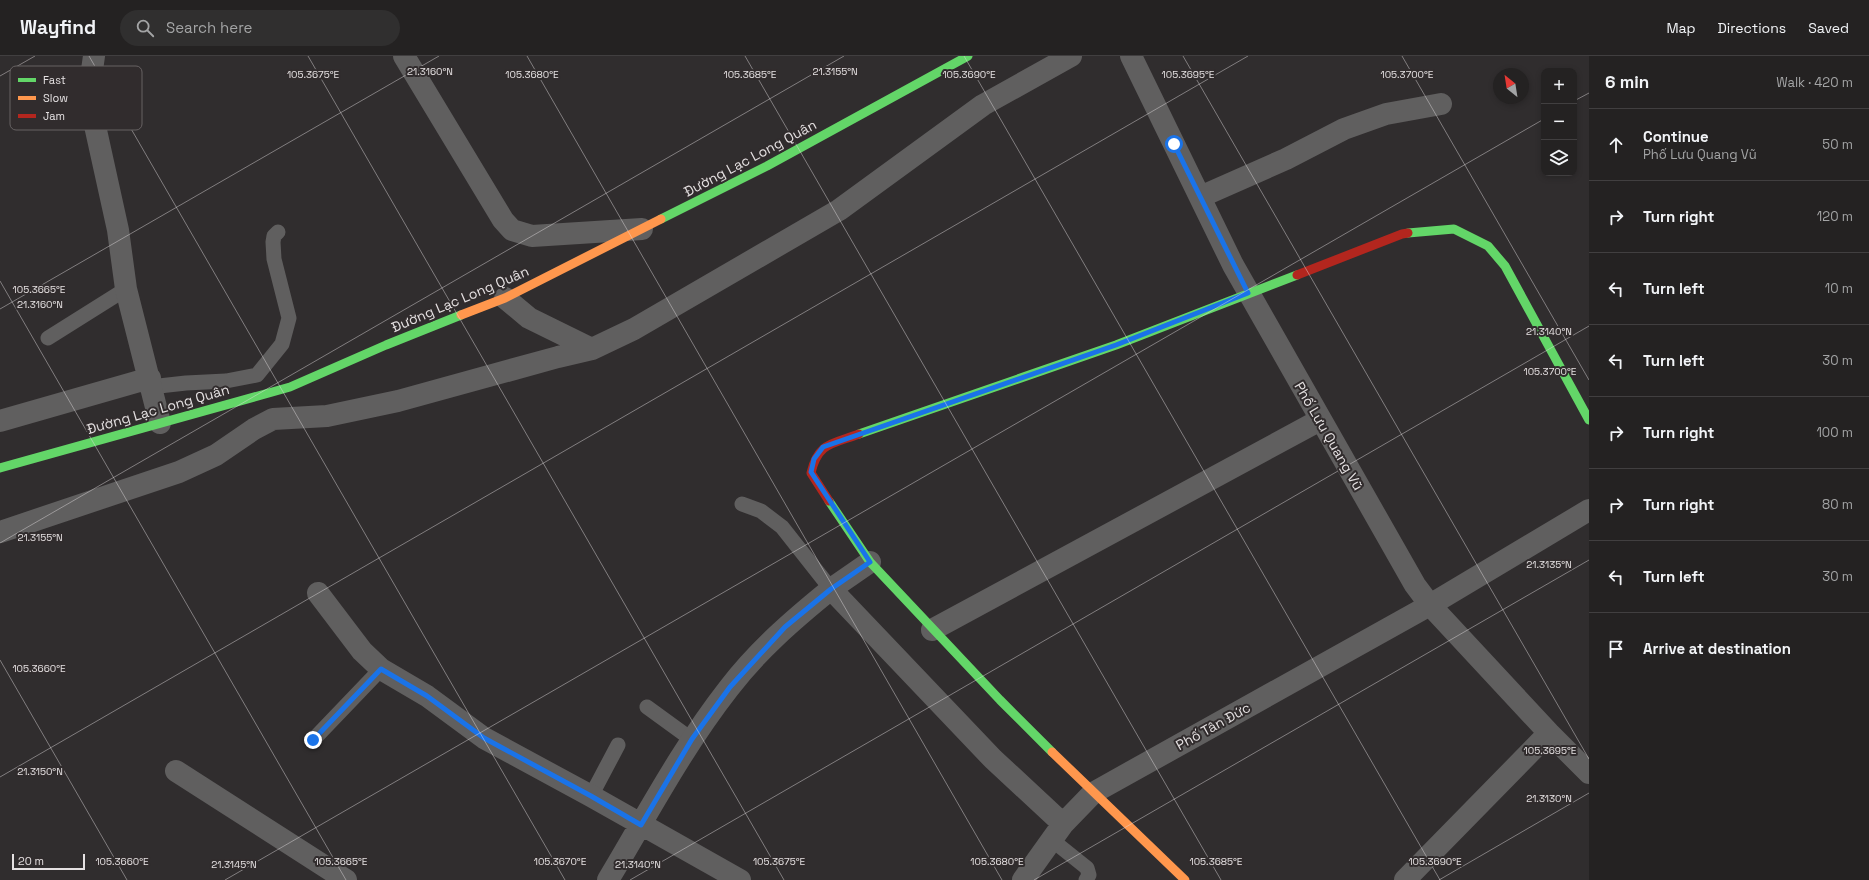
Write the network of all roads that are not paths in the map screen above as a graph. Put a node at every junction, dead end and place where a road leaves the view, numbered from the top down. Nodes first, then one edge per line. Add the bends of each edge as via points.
1 (94, 56) edge
2 (404, 56) edge
3 (968, 56) edge
4 (1071, 56) edge
5 (1131, 56) edge
6 (93, 66) edge
7 (1441, 104) dead end
8 (96, 130) edge
9 (1200, 197) junction
10 (642, 229) junction
11 (278, 232) dead end
12 (126, 288) junction
13 (1248, 293) junction
14 (505, 298) junction
15 (48, 338) dead end
16 (592, 349) junction
17 (150, 382) junction
18 (262, 394) junction
19 (273, 419) junction
20 (1320, 420) junction
21 (1589, 420) edge
22 (0, 421) edge
23 (160, 423) junction
24 (0, 468) edge
25 (742, 504) dead end
26 (1589, 510) edge
27 (0, 532) edge
28 (870, 562) junction
29 (831, 589) junction
30 (318, 593) dead end
31 (1430, 605) junction
32 (932, 630) junction
33 (381, 669) junction
34 (647, 707) dead end
35 (1549, 733) junction
36 (692, 739) junction
37 (313, 740) dead end
38 (618, 745) dead end
39 (176, 771) dead end
40 (1589, 773) edge
41 (1093, 793) junction
42 (591, 796) junction
43 (641, 825) junction
44 (1057, 832) junction
45 (346, 880) edge
46 (608, 880) edge
47 (740, 880) edge
48 (1023, 880) edge
49 (1086, 880) edge
50 (1185, 880) edge
51 (1405, 880) edge

1 - 6 street
2 - 10 street via 503,220 512,230 532,236
3 - 10 street, Đường Lạc Long Quân via 767,166
4 - 16 street via 982,105 838,210 634,329
5 - 9 street, Phố Lưu Quang Vũ
7 - 9 street via 1386,114 1344,128 1286,159
8 - 12 street via 118,230
9 - 13 street, Phố Lưu Quang Vũ
10 - 14 street, Đường Lạc Long Quân
11 - 17 lane via 273,242 274,259 289,318 282,344 257,375 226,381
12 - 15 lane
12 - 17 street
13 - 20 street, Phố Lưu Quang Vũ
13 - 21 street via 1402,234 1454,229 1488,246 1505,266
13 - 28 street via 1116,345 823,447 814,459 811,472
14 - 16 street via 529,318
14 - 18 street, Đường Lạc Long Quân via 386,345 290,387
16 - 19 street via 398,401 327,416
17 - 22 street
17 - 23 street
18 - 19 street
18 - 23 street, Đường Lạc Long Quân
19 - 27 street via 216,455 179,472
20 - 31 street, Phố Lưu Quang Vũ via 1415,585
20 - 32 street
23 - 24 street, Đường Lạc Long Quân
25 - 29 lane via 760,511 782,527
26 - 31 street, Phố Tân Đức
28 - 29 street
28 - 32 street
29 - 36 street via 785,627 730,687
29 - 44 street via 993,759
30 - 33 street via 362,651
31 - 35 street, Phố Lưu Quang Vũ
31 - 41 street, Phố Tân Đức
32 - 41 street
33 - 37 lane
33 - 42 street via 427,696 484,738
34 - 36 lane
35 - 40 street, Phố Lưu Quang Vũ
35 - 51 street
36 - 43 street
38 - 42 lane
39 - 45 street
41 - 44 street, Phố Tân Đức
41 - 50 street
42 - 43 street
43 - 46 street
43 - 47 street
44 - 48 street, Phố Tân Đức
44 - 49 lane via 1087,868 1089,875

